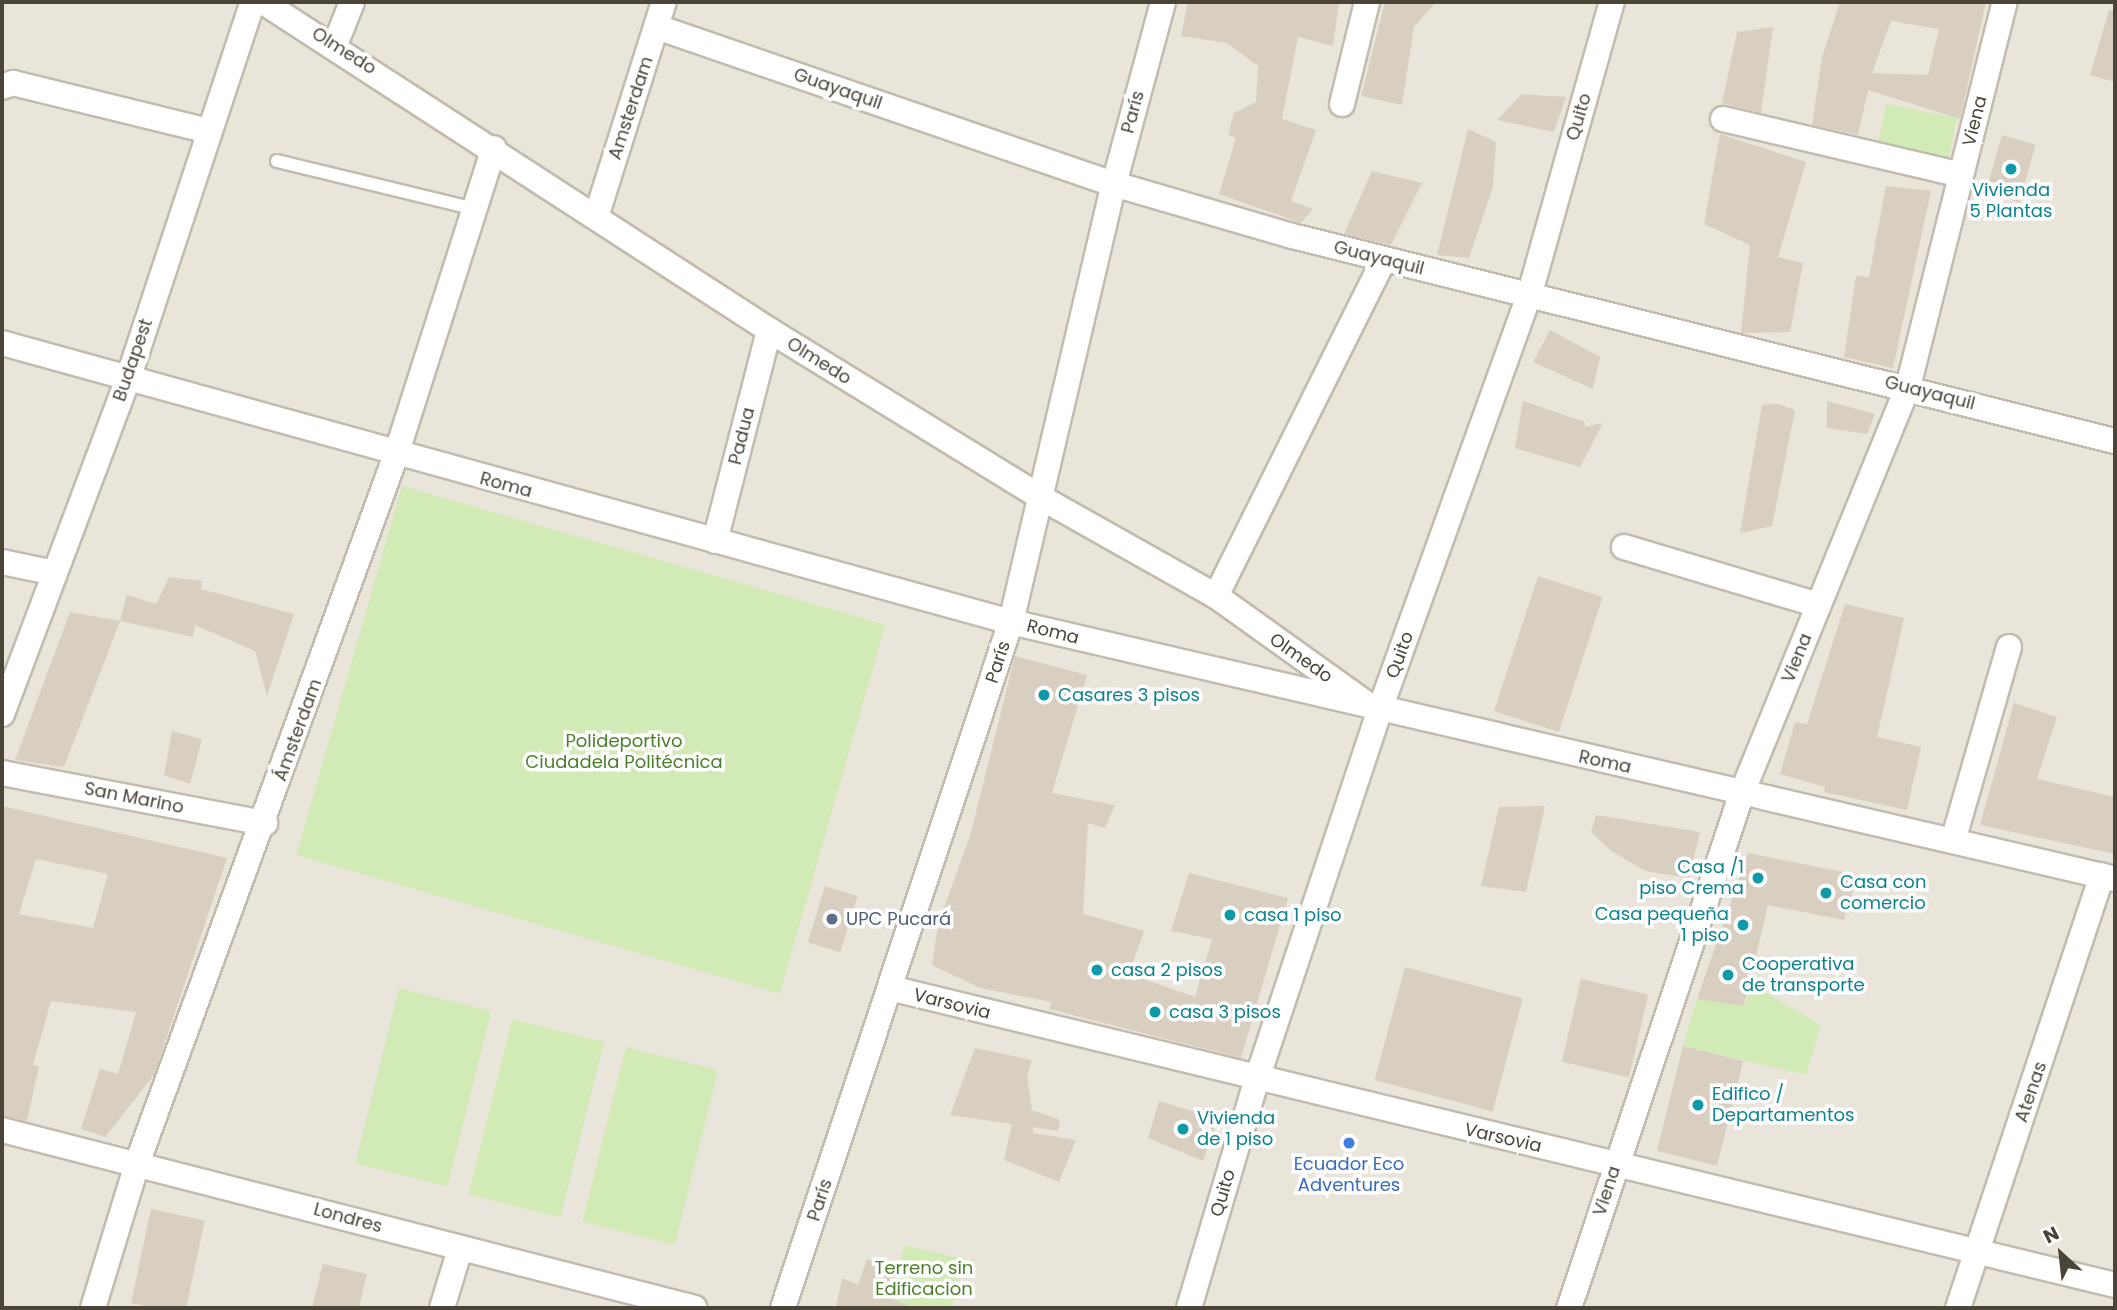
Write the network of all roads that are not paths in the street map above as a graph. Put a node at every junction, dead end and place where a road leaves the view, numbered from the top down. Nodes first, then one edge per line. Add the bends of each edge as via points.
1 (253, 2) edge
2 (263, 2) edge
3 (352, 2) edge
4 (664, 2) edge
5 (1163, 2) edge
6 (1367, 2) edge
7 (1612, 2) edge
8 (2005, 2) edge
9 (657, 27) junction
10 (335, 45) junction
11 (2, 86) edge
12 (1342, 104) dead end
13 (1723, 119) dead end
14 (209, 131) junction
15 (494, 148) junction
16 (277, 161) dead end
17 (1961, 175) junction
18 (1114, 184) junction
19 (475, 209) junction
20 (597, 214) junction
21 (1383, 261) junction
22 (1530, 293) junction
23 (769, 330) junction
24 (2, 343) edge
25 (127, 382) junction
26 (1908, 387) junction
27 (2115, 441) edge
28 (396, 455) junction
29 (1040, 497) junction
30 (715, 541) junction
31 (1624, 547) dead end
32 (2, 562) edge
33 (50, 572) junction
34 (1216, 596) junction
35 (1819, 604) junction
36 (1011, 622) junction
37 (2009, 647) dead end
38 (1379, 712) junction
39 (2, 714) edge
40 (2, 773) edge
41 (1742, 793) junction
42 (265, 823) junction
43 (1953, 841) junction
44 (2108, 877) edge
45 (890, 988) junction
46 (1257, 1079) junction
47 (2, 1130) edge
48 (138, 1161) junction
49 (1615, 1164) junction
50 (460, 1249) junction
51 (1977, 1250) junction
52 (2115, 1285) edge
53 (93, 1308) edge
54 (442, 1308) edge
55 (695, 1308) edge
56 (783, 1308) edge
57 (1189, 1308) edge
58 (1569, 1308) edge
59 (1958, 1308) edge

1 - 14 street, Budapest
2 - 10 street, Olmedo
3 - 10 street
4 - 9 street, Amsterdam
5 - 18 street, París
6 - 12 street
7 - 22 street, Quito
8 - 17 street, Viena
9 - 18 street, Guayaquil
9 - 20 street, Amsterdam
10 - 15 street, Olmedo
11 - 14 street via 13,83
13 - 17 street
14 - 25 street, Budapest
15 - 19 street, Ámsterdam
15 - 20 street, Olmedo
16 - 19 lane
17 - 26 street, Viena
18 - 21 street, Guayaquil
18 - 29 street, París
19 - 28 street, Ámsterdam
20 - 23 street, Olmedo
21 - 22 street, Guayaquil
21 - 34 street
22 - 26 street, Guayaquil
22 - 38 street, Quito
23 - 29 street, Olmedo
23 - 30 street, Padua
24 - 25 street, Roma
25 - 28 street, Roma
25 - 33 street, Budapest
26 - 27 street, Guayaquil
26 - 35 street, Viena
28 - 30 street, Roma
28 - 42 street, Ámsterdam
29 - 34 street, Olmedo
29 - 36 street, París
30 - 36 street, Roma
31 - 35 street
32 - 33 street
33 - 39 street, Budapest
34 - 38 street, Olmedo
35 - 41 street, Viena
36 - 38 street, Roma
36 - 45 street, París
37 - 43 street
38 - 41 street, Roma
38 - 46 street, Quito
40 - 42 street, San Marino
41 - 43 street, Roma
41 - 49 street, Viena
42 - 48 street, Ámsterdam
43 - 44 street, Roma
44 - 51 street, Atenas
45 - 46 street, Varsovia
45 - 56 street, París
46 - 49 street, Varsovia
46 - 57 street, Quito
47 - 48 street, Londres
48 - 50 street, Londres
48 - 53 street, Ámsterdam
49 - 51 street, Varsovia
49 - 58 street, Viena
50 - 54 street
50 - 55 street, Londres
51 - 52 street, Varsovia
51 - 59 street, Atenas

